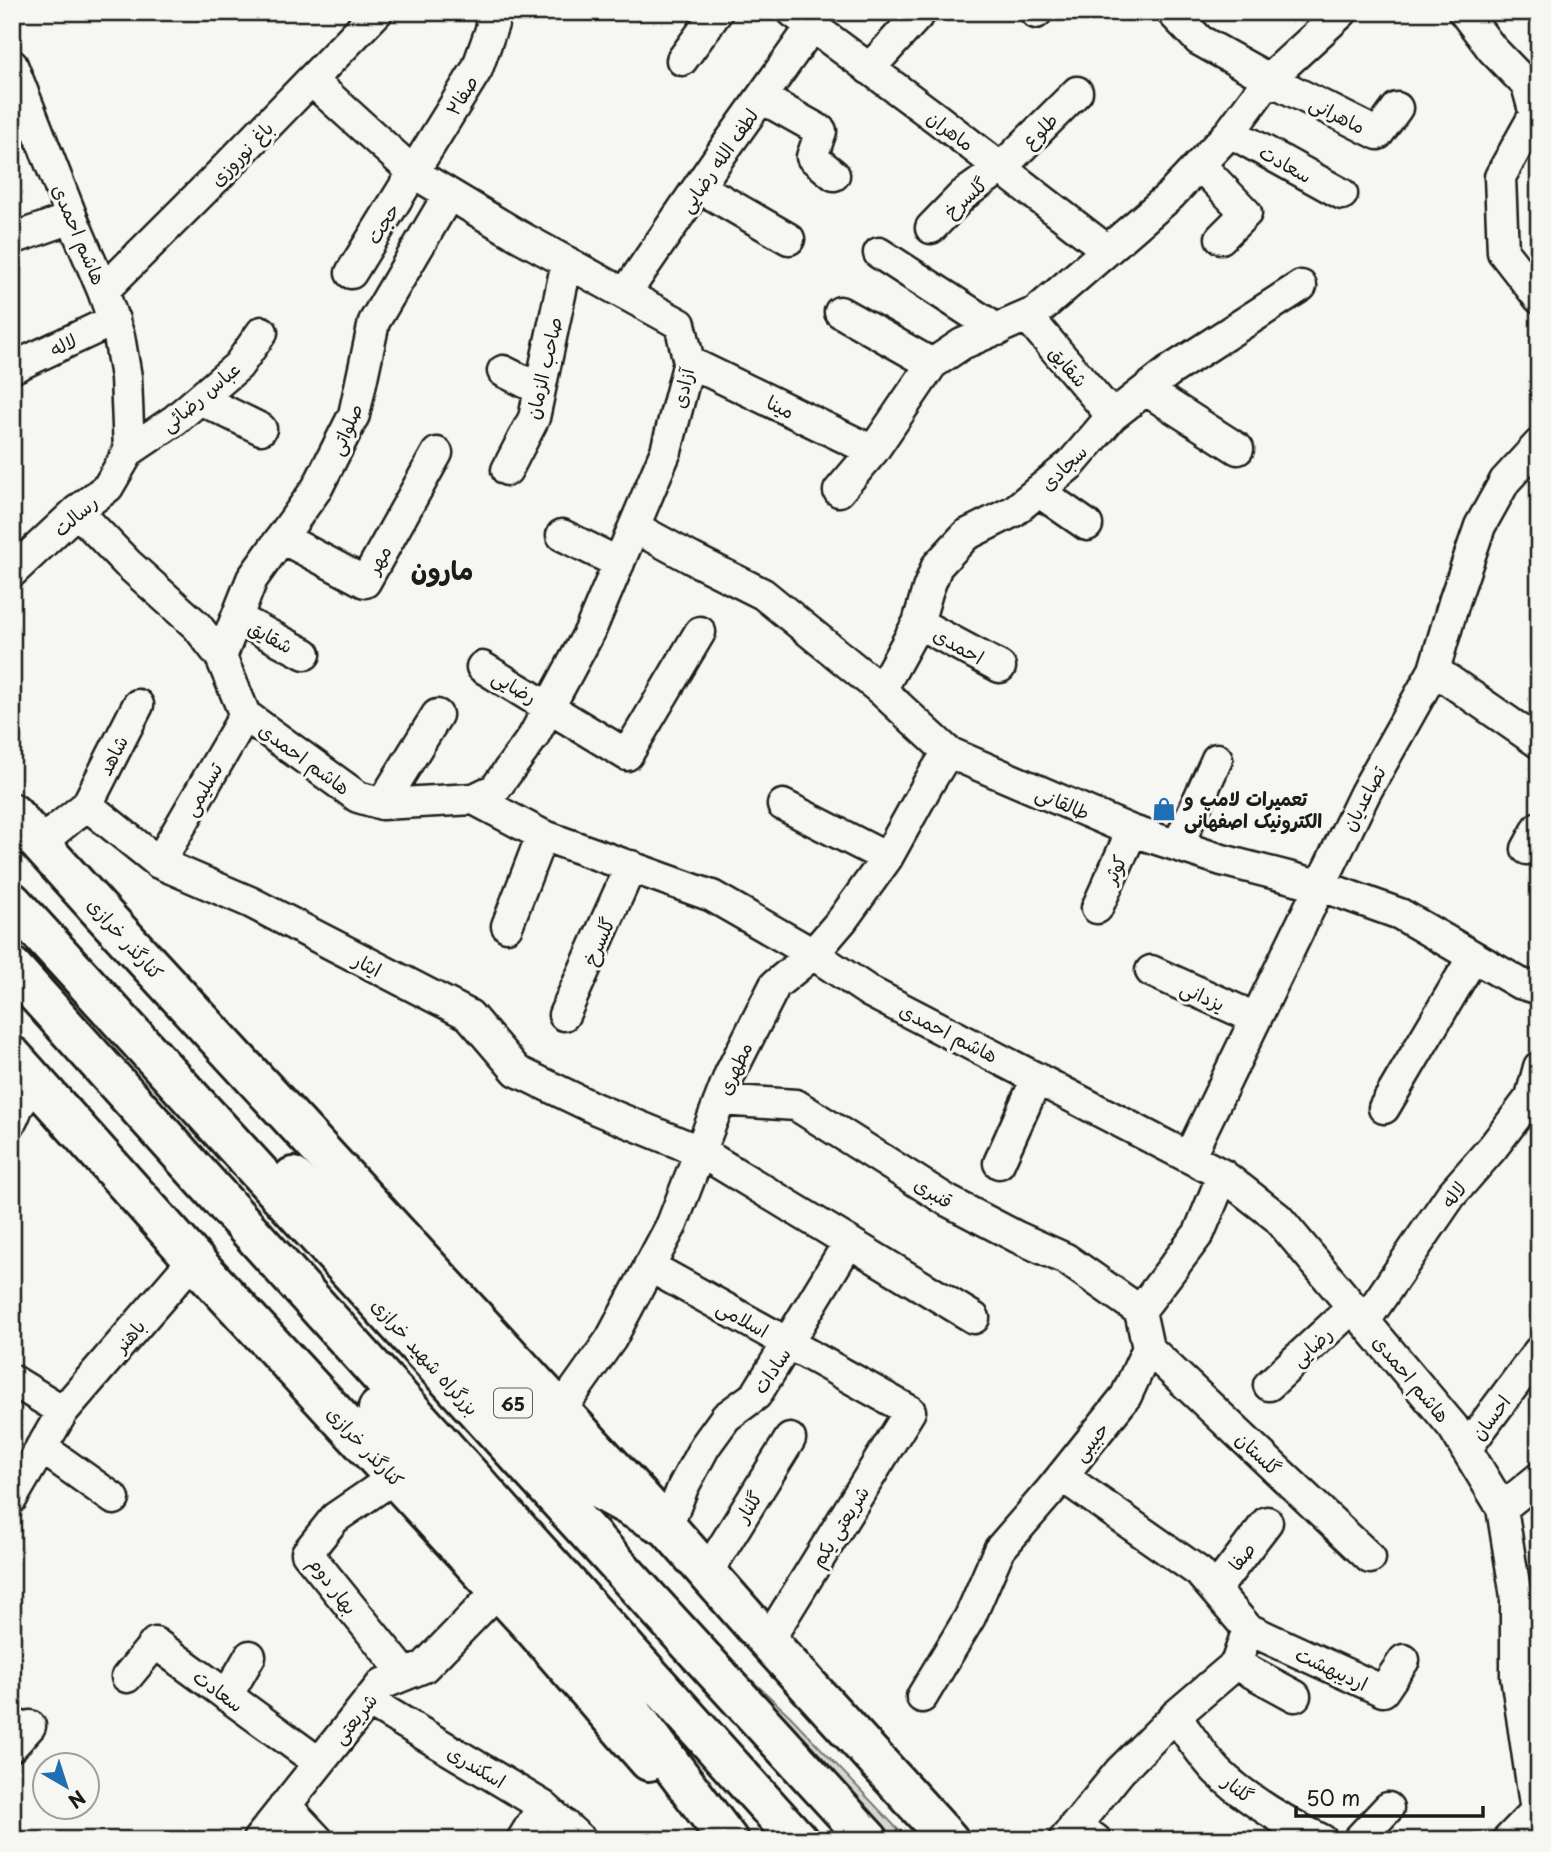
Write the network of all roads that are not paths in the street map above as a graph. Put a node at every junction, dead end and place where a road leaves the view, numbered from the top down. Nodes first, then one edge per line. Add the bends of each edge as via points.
1 (377, 12) edge
2 (488, 12) edge
3 (717, 12) edge
4 (921, 12) edge
5 (1172, 12) edge
6 (1467, 13) edge
7 (1328, 17) edge
8 (802, 19) edge
9 (682, 60) dead end
10 (12, 65) edge
11 (869, 69) junction
12 (1269, 79) junction
13 (312, 80) junction
14 (1077, 92) dead end
15 (762, 98) junction
16 (1397, 108) dead end
17 (1537, 113) edge
18 (22, 123) edge
19 (1230, 132) junction
20 (1200, 165) junction
21 (1001, 168) junction
22 (414, 173) junction
23 (834, 175) dead end
24 (699, 187) junction
25 (449, 194) junction
26 (1342, 194) dead end
27 (72, 218) junction
28 (931, 228) dead end
29 (1221, 238) dead end
30 (12, 239) edge
31 (789, 239) dead end
32 (1107, 250) junction
33 (879, 253) dead end
34 (567, 262) junction
35 (351, 273) dead end
36 (1301, 286) dead end
37 (103, 291) junction
38 (625, 294) junction
39 (1539, 298) edge
40 (840, 312) dead end
41 (1027, 316) junction
42 (114, 320) junction
43 (998, 330) junction
44 (262, 332) dead end
45 (690, 362) junction
46 (932, 364) junction
47 (12, 368) edge
48 (503, 371) dead end
49 (539, 389) junction
50 (1146, 390) junction
51 (200, 398) junction
52 (1112, 416) junction
53 (261, 429) dead end
54 (1539, 444) edge
55 (1238, 449) dead end
56 (129, 451) junction
57 (873, 451) junction
58 (436, 453) dead end
59 (507, 470) dead end
60 (839, 491) dead end
61 (1038, 491) junction
62 (77, 511) junction
63 (1087, 525) dead end
64 (634, 527) junction
65 (562, 535) dead end
66 (282, 538) junction
67 (619, 563) junction
68 (12, 572) edge
69 (237, 618) junction
70 (919, 622) junction
71 (700, 632) dead end
72 (304, 654) dead end
73 (221, 657) junction
74 (482, 667) dead end
75 (1000, 667) dead end
76 (1434, 670) junction
77 (881, 690) junction
78 (138, 705) dead end
79 (549, 706) junction
80 (245, 715) junction
81 (437, 715) dead end
82 (1539, 743) edge
83 (948, 752) junction
84 (1217, 759) dead end
85 (474, 799) junction
86 (382, 804) junction
87 (87, 805) junction
88 (783, 805) dead end
89 (12, 813) edge
90 (1132, 831) junction
91 (542, 835) junction
92 (40, 843) junction
93 (1178, 845) junction
94 (887, 858) junction
95 (159, 863) junction
96 (631, 866) junction
97 (1319, 885) junction
98 (12, 902) edge
99 (1097, 908) dead end
100 (507, 926) dead end
101 (813, 954) junction
102 (1473, 957) junction
103 (12, 967) edge
104 (71, 969) junction
105 (1150, 971) dead end
106 (1539, 989) edge
107 (564, 1015) dead end
108 (1255, 1018) junction
109 (1539, 1067) edge
110 (24, 1070) edge
111 (1037, 1078) junction
112 (720, 1100) junction
113 (1384, 1108) dead end
114 (12, 1120) edge
115 (177, 1151) junction
116 (699, 1151) junction
117 (1189, 1157) junction
118 (999, 1163) dead end
119 (1223, 1175) junction
120 (849, 1242) junction
121 (194, 1259) junction
122 (649, 1266) junction
123 (1140, 1311) junction
124 (1359, 1314) junction
125 (974, 1318) dead end
126 (789, 1344) junction
127 (1148, 1348) junction
128 (1539, 1351) edge
129 (12, 1380) edge
130 (1269, 1385) dead end
131 (64, 1411) junction
132 (560, 1411) junction
133 (910, 1411) joint
134 (790, 1439) dead end
135 (41, 1447) junction
136 (1466, 1449) junction
137 (1062, 1476) junction
138 (395, 1478) junction
139 (1539, 1478) edge
140 (12, 1497) edge
141 (114, 1499) dead end
142 (1502, 1508) junction
143 (1267, 1522) dead end
144 (667, 1527) junction
145 (1370, 1558) dead end
146 (707, 1573) junction
147 (499, 1590) junction
148 (1214, 1590) junction
149 (1248, 1629) junction
150 (768, 1641) junction
151 (250, 1656) dead end
152 (1404, 1660) dead end
153 (1236, 1664) junction
154 (405, 1675) junction
155 (127, 1677) dead end
156 (227, 1696) junction
157 (1295, 1696) dead end
158 (922, 1697) dead end
159 (368, 1701) junction
160 (1175, 1716) junction
161 (318, 1762) junction
162 (285, 1805) junction
163 (543, 1806) junction
164 (1388, 1808) dead end
165 (1538, 1812) edge
166 (1078, 1835) edge
167 (258, 1840) edge
168 (318, 1840) edge
169 (522, 1840) edge
170 (581, 1840) edge
171 (718, 1840) edge
172 (728, 1840) edge
173 (798, 1840) edge
174 (869, 1840) edge
175 (949, 1840) edge
176 (1322, 1840) edge
177 (1359, 1840) edge
178 (1508, 1840) edge

1 - 13 street, باغ نوروزی
2 - 22 street, صفا۲ via 493,24 477,69
3 - 9 street
4 - 11 street
5 - 12 street via 1199,40
6 - 17 street via 1492,49 1527,85
7 - 12 street
8 - 11 street, ماهران
8 - 15 street, لطف الله رضایی
10 - 18 street, هاشم احمدی
11 - 21 street, ماهران
12 - 16 street, ماهرانی via 1378,134
12 - 19 street
13 - 22 street, آزادی
13 - 37 street, باغ نوروزی
14 - 21 street, طلوع
15 - 23 street via 821,131 811,157
15 - 24 street, لطف الله رضایی
17 - 39 street via 1500,177 1503,252
18 - 27 street, هاشم احمدی
19 - 20 street
19 - 26 street, سعادت
20 - 29 street via 1246,213
20 - 32 street
21 - 28 street, گلسرخ via 963,195
21 - 32 street, ماهران
22 - 25 street, آزادی
22 - 35 street, حجت
24 - 31 street
24 - 38 street, لطف الله رضایی
25 - 34 street, آزادی
25 - 66 street, صلواتی via 374,322 355,415 317,488
27 - 30 street
27 - 37 street, هاشم احمدی
32 - 41 street
33 - 43 street
34 - 38 street, آزادی
34 - 49 street, صاحب الزمان
36 - 50 street, سجادی
37 - 42 street, هاشم احمدی
38 - 45 street, آزادی via 680,324
40 - 46 street
41 - 43 street
41 - 52 street, شقایق
42 - 47 street, لاله
42 - 56 street, هاشم احمدی via 126,377
43 - 46 street via 962,344
44 - 51 street, عباس رضائی via 238,366
45 - 57 street, مینا
45 - 64 street, آزادی via 666,451
46 - 57 street
48 - 49 street
49 - 59 street, صاحب الزمان via 534,418
50 - 52 street, سجادی
50 - 55 street
51 - 53 street
51 - 56 street, عباس رضائی
52 - 61 street, سجادی via 1071,464
54 - 76 street, تصاعدیان via 1505,481 1480,526
56 - 62 street, رسالت via 108,487
57 - 60 street
58 - 66 street, مهر via 365,582
61 - 63 street
61 - 70 street, سجادی via 1014,511 966,536 937,566
62 - 68 street, رسالت
62 - 73 street, هاشم احمدی via 127,564 197,626
64 - 67 street, آزادی
64 - 77 street, طالقانی via 763,594
65 - 67 street
66 - 69 street, صلواتی via 252,579
67 - 79 street, آزادی via 590,631
69 - 72 street, شقایق
69 - 73 street, صلواتی
70 - 75 street, احمدی
70 - 77 street, سجادی
71 - 79 street via 627,755
73 - 80 street, هاشم احمدی
74 - 79 street, رضایی
76 - 82 street
76 - 97 street, تصاعدیان via 1364,793
77 - 83 street, طالقانی
78 - 87 street, شاهد
79 - 85 street, آزادی via 495,789
80 - 86 street, هاشم احمدی via 358,797
80 - 95 street, تسلیمی
81 - 86 street
83 - 90 street, طالقانی
83 - 94 street, مطهری
84 - 93 street
85 - 86 street, هاشم احمدی
85 - 91 street, هاشم احمدی
87 - 92 street
87 - 95 street, ایثار
88 - 94 street
89 - 92 main road, کنارگذر خرازی
90 - 93 street, طالقانی
90 - 99 street, کوثر
91 - 96 street, هاشم احمدی
91 - 100 street
92 - 132 main road, کنارگذر خرازی
93 - 97 street, طالقانی
94 - 101 street, مطهری
95 - 116 street, ایثار via 250,902 469,1015 517,1071
96 - 101 street, هاشم احمدی via 712,896
96 - 107 street, گلسرخ
97 - 102 street, طالقانی via 1400,914
97 - 108 street, تصاعدیان
98 - 104 main road, بزرگراه شهید خرازی / 65
101 - 111 street, هاشم احمدی via 870,992
101 - 112 street, مطهری via 775,985
102 - 106 street, طالقانی
102 - 113 street
103 - 115 main road
104 - 144 main road, 65 via 382,1261 596,1488
104 - 174 main road, بزرگراه شهید خرازی
105 - 108 street, یزدانی
108 - 117 street, تصاعدیان
109 - 124 street, لاله via 1531,1097
110 - 114 street
110 - 121 main road, کنارگذر خرازی
111 - 117 street, هاشم احمدی
111 - 118 street
112 - 116 street, مطهری
112 - 123 street, قنبری via 796,1105 948,1201 1066,1259
115 - 172 main road via 392,1427 609,1682
115 - 173 main road
116 - 120 street, ایثار
116 - 122 street, مطهری via 672,1224
117 - 119 street, هاشم احمدی
119 - 123 street via 1199,1233
119 - 124 street, هاشم احمدی via 1279,1218
120 - 125 street, ایثار
120 - 126 street, سادات
121 - 131 street, باهنر
121 - 138 main road, کنارگذر خرازی
122 - 126 street, اسلامی
122 - 132 street, مطهری via 611,1339
123 - 127 street
124 - 130 street, رضایی
124 - 136 street, هاشم احمدی
126 - 133 street, اسلامی
126 - 144 street, سادات via 756,1395 726,1417 705,1446
127 - 137 street, حبیبی via 1126,1396
127 - 145 street, گلستان
128 - 136 street, احسان
129 - 131 street
131 - 135 street, باهنر
132 - 144 main road, کنارگذر خرازی
133 - 150 street, شریعتی یکم
134 - 146 street, گلنار
135 - 140 street, باهنر
135 - 141 street
136 - 142 street, هاشم احمدی
137 - 148 street via 1199,1572
137 - 158 street, حبیبی via 999,1550 970,1617
138 - 147 main road, کنارگذر خرازی
138 - 154 street, بهار دوم via 335,1518 307,1553
139 - 142 street
142 - 165 street, هاشم احمدی via 1516,1597 1517,1676
143 - 148 street, صفا
144 - 146 main road, 65
146 - 150 main road, 65
147 - 154 street, شریعتی via 424,1667
147 - 171 main road, کنارگذر خرازی
148 - 149 street
149 - 152 street, اردیبهشت via 1383,1690
149 - 153 street
150 - 175 main road, 65
151 - 156 street
153 - 157 street
153 - 160 street
154 - 159 street, شریعتی via 382,1684
155 - 156 street, سعادت via 155,1643
156 - 161 street, سعادت
159 - 161 street, شریعتی
159 - 163 street, اسکندری
160 - 166 street via 1120,1771
160 - 176 street, گلنار via 1217,1771 1259,1804
161 - 162 street, شریعتی
162 - 167 street, شریعتی
162 - 168 street
163 - 169 street
163 - 170 street, اسکندری
164 - 177 street
165 - 178 street

